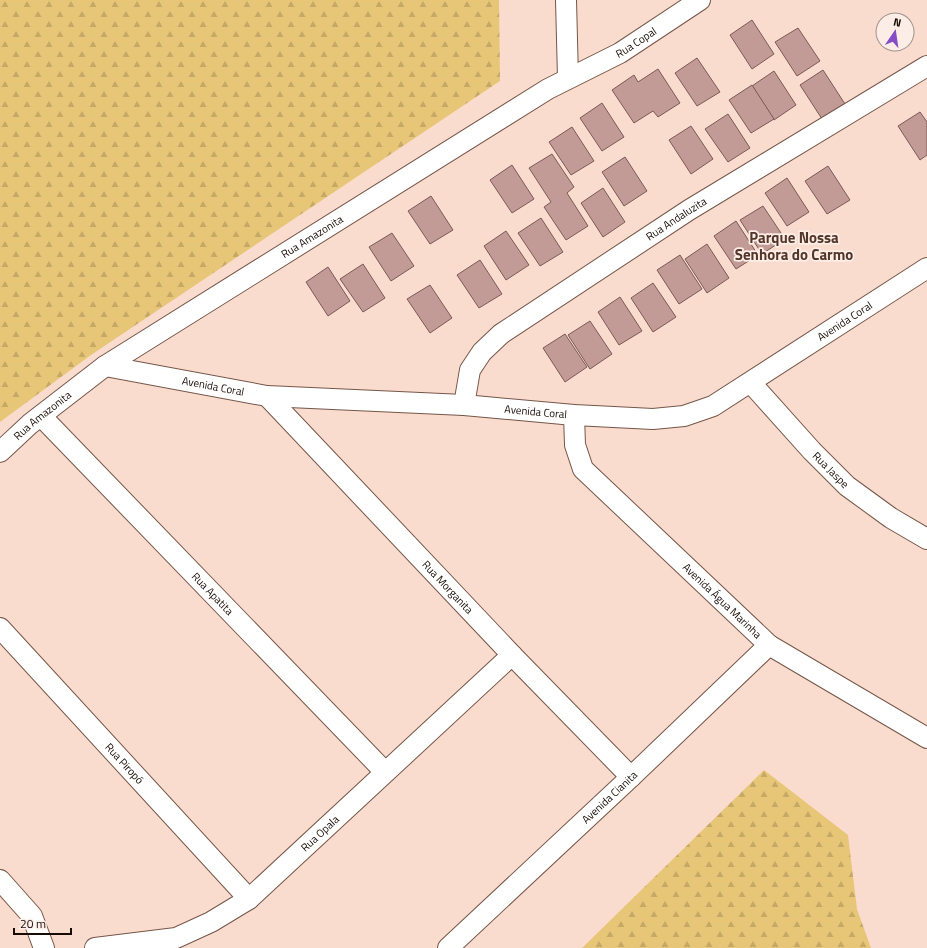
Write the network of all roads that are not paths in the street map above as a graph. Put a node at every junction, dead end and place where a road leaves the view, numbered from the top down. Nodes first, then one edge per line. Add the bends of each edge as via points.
1 (566, 0) edge
2 (700, 0) edge
3 (927, 66) edge
4 (568, 78) junction
5 (922, 278) edge
6 (105, 366) junction
7 (751, 383) junction
8 (267, 396) junction
9 (464, 405) junction
10 (574, 415) junction
11 (41, 416) junction
12 (0, 452) edge
13 (927, 538) edge
14 (0, 628) edge
15 (768, 645) junction
16 (512, 655) junction
17 (927, 738) edge
18 (384, 772) junction
19 (631, 777) junction
20 (0, 880) edge
21 (250, 899) junction
22 (44, 948) edge
23 (95, 948) edge
24 (448, 948) edge

1 - 4 street
2 - 4 street, Rua Copal via 620,53
3 - 9 street, Rua Andaluzita via 689,210 501,334 482,352 470,370
4 - 6 street, Rua Amazonita
5 - 7 street, Avenida Coral
6 - 8 street, Avenida Coral
6 - 11 street, Rua Amazonita
7 - 10 street, Avenida Coral via 713,406 684,416 653,419
7 - 13 street, Rua Jaspe via 847,486 891,518
8 - 9 street, Avenida Coral
8 - 16 street, Rua Morganita
9 - 10 street, Avenida Coral
10 - 15 street, Avenida Água Marinha via 575,445 583,469
11 - 12 street, Rua Amazonita
11 - 18 street, Rua Apatita
14 - 21 street, Rua Piropó
15 - 17 street, Avenida Água Marinha
15 - 19 street, Avenida Cianita
16 - 18 street, Rua Opala
16 - 19 street, Rua Morganita
18 - 21 street, Rua Opala
19 - 24 street, Avenida Cianita
20 - 22 street via 32,916
21 - 23 street, Rua Opala via 211,922 176,938

